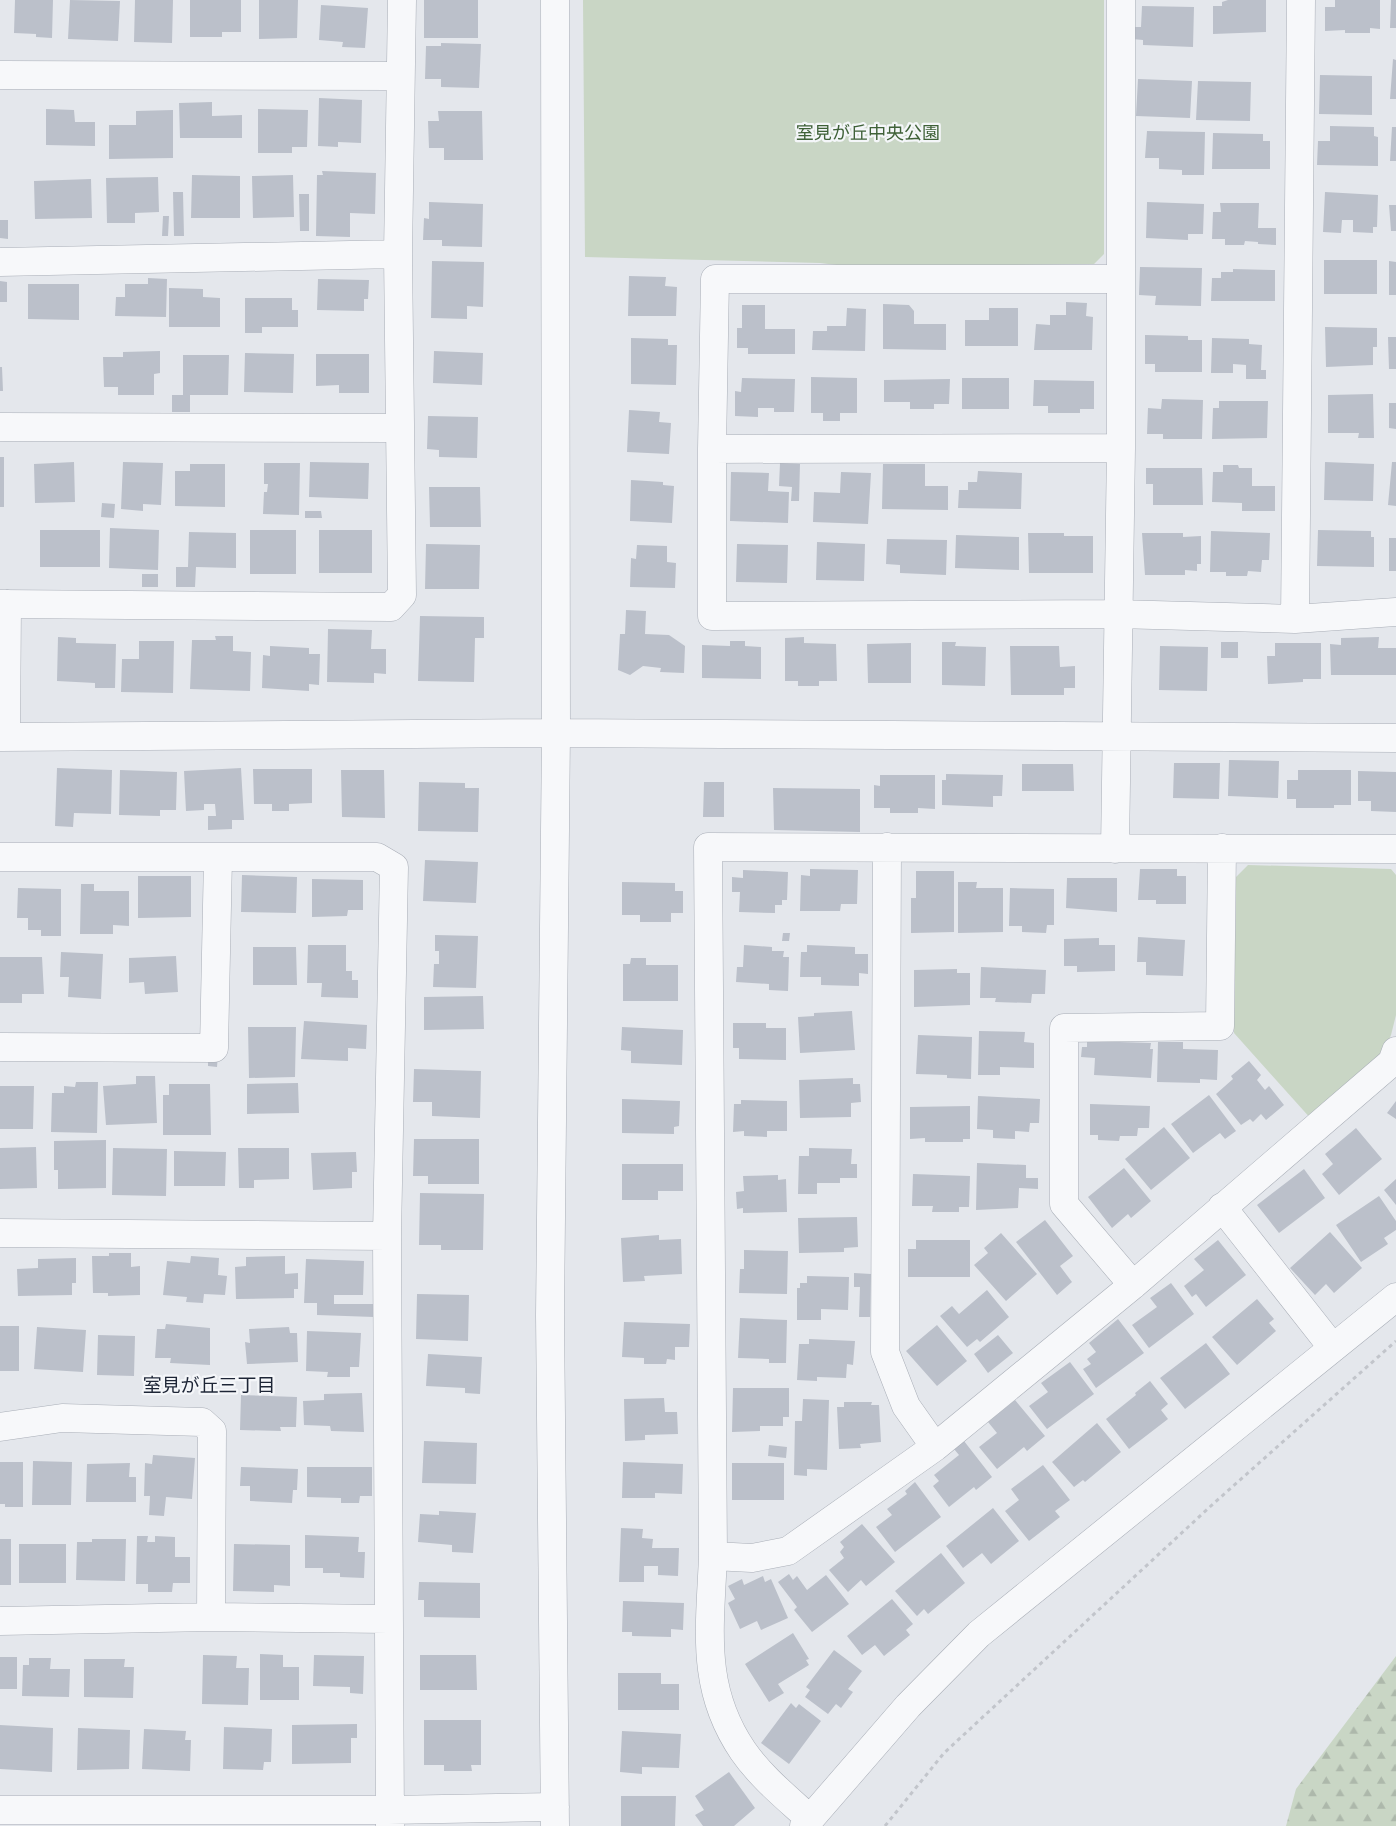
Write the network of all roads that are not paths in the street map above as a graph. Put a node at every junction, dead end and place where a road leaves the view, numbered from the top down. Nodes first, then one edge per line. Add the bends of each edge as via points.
1 (402, 0) edge
2 (555, 0) edge
3 (1121, 0) edge
4 (1301, 0) edge
5 (0, 75) edge
6 (400, 76) junction
7 (398, 254) junction
8 (0, 262) edge
9 (1120, 278) junction
10 (0, 427) edge
11 (400, 428) junction
12 (1121, 448) junction
13 (712, 449) junction
14 (3, 604) edge
15 (1396, 612) edge
16 (1117, 614) junction
17 (1294, 619) junction
18 (556, 733) junction
19 (1115, 735) junction
20 (3, 737) edge
21 (1396, 738) edge
22 (887, 848) junction
23 (1222, 848) junction
24 (1115, 849) junction
25 (1396, 849) edge
26 (0, 857) edge
27 (218, 858) junction
28 (0, 1046) edge
29 (1396, 1051) edge
30 (1222, 1207) junction
31 (0, 1233) edge
32 (387, 1236) junction
33 (1132, 1285) junction
34 (1396, 1297) edge
35 (1333, 1348) junction
36 (0, 1427) edge
37 (935, 1447) junction
38 (713, 1556) junction
39 (211, 1617) junction
40 (388, 1619) junction
41 (0, 1621) edge
42 (0, 1810) edge
43 (555, 1817) edge
44 (390, 1818) edge
45 (807, 1823) edge

1 - 6 street
2 - 18 street
3 - 9 street
4 - 17 street
5 - 6 street
6 - 7 street
7 - 8 street
7 - 11 street
9 - 12 street
9 - 13 street via 715,279
10 - 11 street
11 - 14 street via 402,595 391,607
12 - 13 street
12 - 16 street
13 - 16 street via 712,616
14 - 20 street
15 - 17 street
16 - 17 street
16 - 19 street
18 - 19 street
18 - 20 street
18 - 43 street via 550,1315
19 - 21 street
19 - 24 street
22 - 24 street
22 - 37 street via 885,1352 906,1406
22 - 38 street via 708,847
23 - 24 street
23 - 25 street
23 - 33 street via 1220,1026 1064,1028 1064,1204
26 - 27 street
27 - 28 street via 214,1048
27 - 32 street via 377,857 394,867
29 - 30 street via 1392,1062
30 - 33 street
30 - 35 street
31 - 32 street
32 - 40 street
33 - 37 street
34 - 35 street
35 - 45 street via 979,1634 908,1706
36 - 39 street via 62,1418 202,1422 212,1431
37 - 38 street via 788,1552 752,1558
38 - 45 street via 712,1681 724,1719 744,1752
39 - 40 street
39 - 41 street
40 - 44 street
42 - 44 street
43 - 44 street

